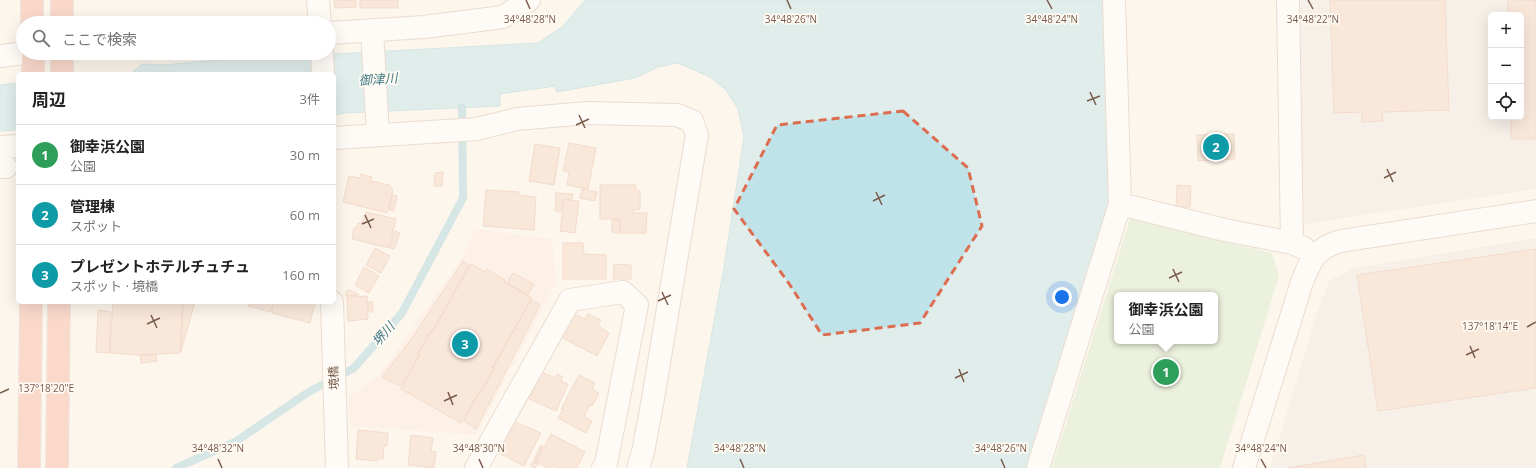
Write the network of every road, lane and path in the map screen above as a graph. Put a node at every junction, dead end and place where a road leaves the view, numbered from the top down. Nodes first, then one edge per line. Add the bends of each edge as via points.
1 (32, 0) edge
2 (62, 0) edge
3 (318, 0) edge
4 (529, 0) edge
5 (1114, 0) edge
6 (1288, 0) edge
7 (32, 16) edge
8 (62, 16) edge
9 (319, 16) edge
10 (336, 33) edge
11 (372, 36) junction
12 (0, 56) edge
13 (16, 58) edge
14 (62, 60) edge
15 (322, 60) edge
16 (62, 72) edge
17 (323, 72) edge
18 (378, 130) junction
19 (336, 138) edge
20 (16, 148) edge
21 (2, 160) edge
22 (1120, 204) junction
23 (1536, 212) edge
24 (1292, 243) junction
25 (1317, 252) junction
26 (31, 304) edge
27 (59, 304) edge
28 (332, 304) edge
29 (29, 468) edge
30 (57, 468) edge
31 (337, 468) edge
32 (476, 468) edge
33 (603, 468) edge
34 (638, 468) edge
35 (1038, 468) edge
36 (1244, 468) edge

1 - 7 highway
2 - 8 highway
3 - 9 street
4 - 11 street via 503,17
5 - 22 street
6 - 24 street
10 - 11 street
11 - 18 street
12 - 13 street
14 - 16 highway
15 - 17 street
18 - 19 street
18 - 34 street via 477,129 517,119 587,114 677,115 692,121 697,135 653,399
20 - 21 street
22 - 24 street via 1225,230
22 - 35 street
23 - 25 street via 1341,241
24 - 25 street
25 - 36 street via 1308,265 1302,282
26 - 29 highway
27 - 30 highway
28 - 31 street, 境橋
32 - 33 street via 570,300 622,292 637,304 606,464

